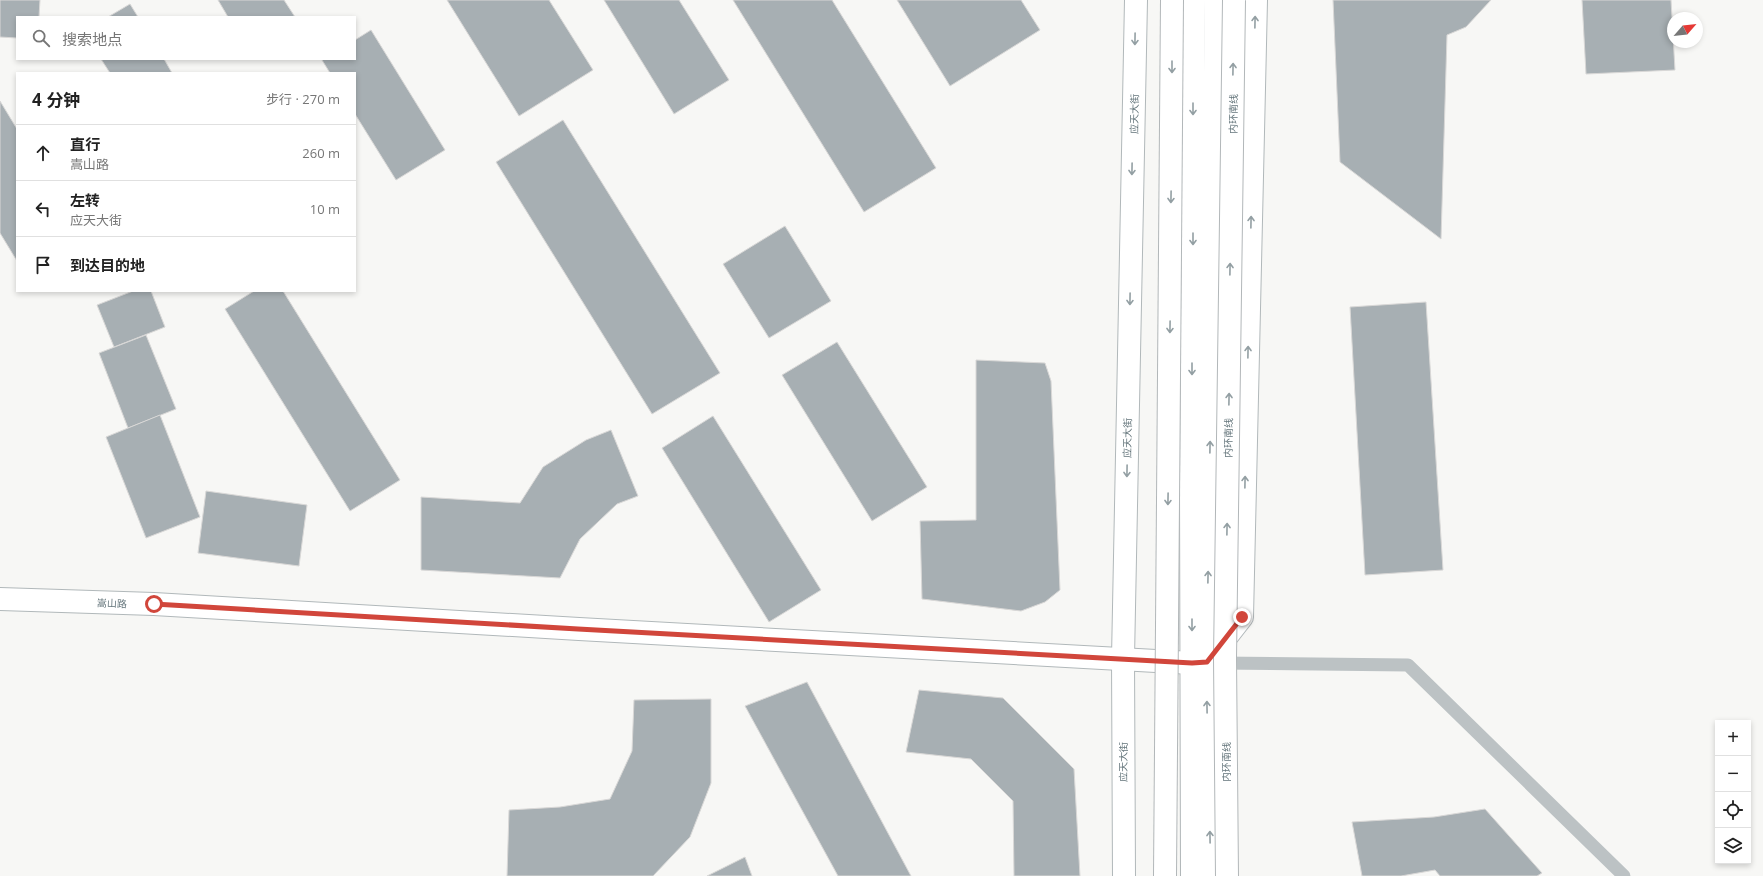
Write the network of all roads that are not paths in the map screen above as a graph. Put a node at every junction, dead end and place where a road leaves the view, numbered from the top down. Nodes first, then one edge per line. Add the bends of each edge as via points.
1 (1136, 0) edge
2 (1172, 0) edge
3 (1194, 0) edge
4 (1216, 0) edge
5 (1234, 0) edge
6 (1256, 0) edge
7 (0, 599) edge
8 (1123, 658) junction
9 (1199, 663) junction
10 (1124, 876) edge
11 (1165, 876) edge
12 (1192, 876) edge
13 (1210, 876) edge
14 (1227, 876) edge
15 (1624, 876) edge

1 -> 8 main road, 应天大街
2 -> 11 main road, bridge
3 -> 9 main road
9 -> 4 main road
14 -> 5 main road, 内环南线, bridge via 1225,658
9 -> 6 main road via 1242,617
7 - 8 main road, 嵩山路 via 162,604 586,630
8 - 9 main road, 嵩山路
8 - 10 main road, 应天大街
9 - 12 main road
13 -> 9 main road
9 - 15 lane via 1408,665

